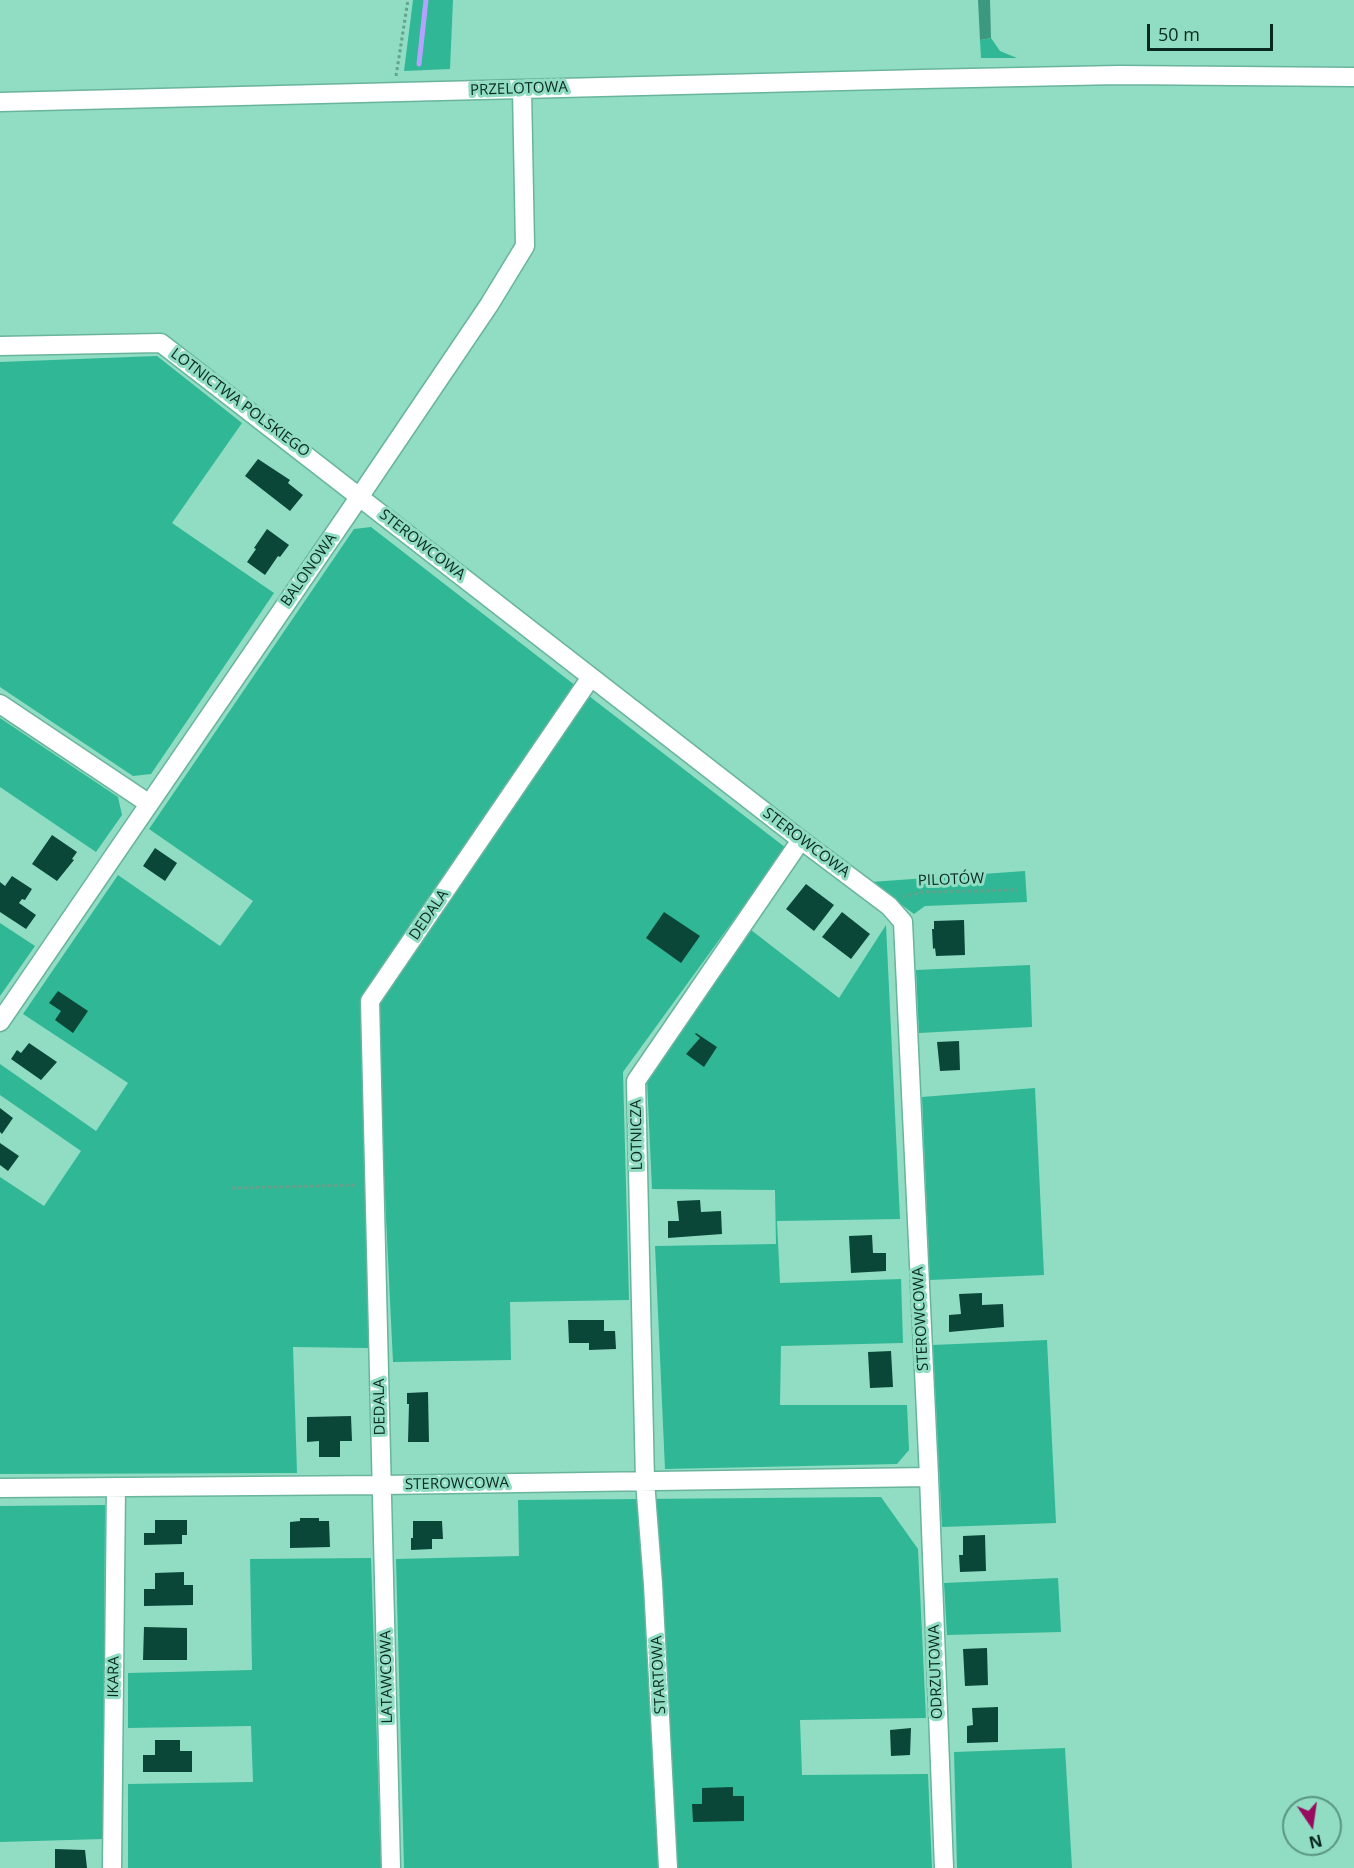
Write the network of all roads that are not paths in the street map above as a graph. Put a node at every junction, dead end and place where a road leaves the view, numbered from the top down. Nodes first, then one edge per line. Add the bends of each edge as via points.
1 (1354, 76) edge
2 (522, 89) junction
3 (0, 102) edge
4 (0, 346) edge
5 (360, 496) junction
6 (591, 678) junction
7 (0, 704) edge
8 (148, 803) junction
9 (801, 840) junction
10 (0, 1022) edge
11 (929, 1477) junction
12 (645, 1481) junction
13 (382, 1485) junction
14 (116, 1487) junction
15 (0, 1488) edge
16 (112, 1868) edge
17 (391, 1868) edge
18 (668, 1868) edge
19 (944, 1868) edge

1 - 2 street, PRZELOTOWA via 1119,75
2 - 3 street, PRZELOTOWA
2 - 5 street, BALONOWA via 525,246
4 - 5 street, LOTNICTWA POLSKIEGO via 161,343
5 - 6 street, STEROWCOWA
5 - 8 street, BALONOWA
6 - 9 street, STEROWCOWA
6 - 13 street, DEDALA via 370,1002
7 - 8 street
8 - 10 street, BALONOWA
9 - 11 street, STEROWCOWA via 889,906 903,922
9 - 12 street, LOTNICZA via 636,1081
11 - 12 street, STEROWCOWA
11 - 19 street, ODRZUTOWA
12 - 13 street, STEROWCOWA
12 - 18 street, STARTOWA
13 - 14 street, STEROWCOWA
13 - 17 street, LATAWCOWA
14 - 15 street, STEROWCOWA
14 - 16 street, IKARA

